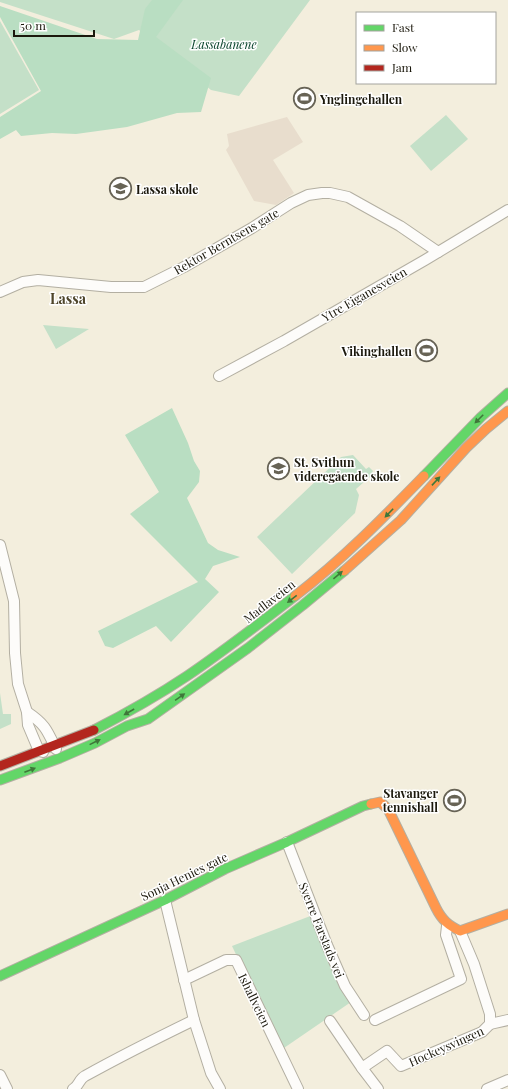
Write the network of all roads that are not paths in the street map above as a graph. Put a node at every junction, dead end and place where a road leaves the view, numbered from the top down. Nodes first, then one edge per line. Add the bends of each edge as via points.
1 (508, 210) edge
2 (438, 252) junction
3 (0, 292) edge
4 (218, 376) dead end
5 (508, 393) edge
6 (508, 411) edge
7 (0, 545) edge
8 (27, 712) junction
9 (54, 746) junction
10 (40, 751) junction
11 (60, 758) junction
12 (0, 766) edge
13 (0, 780) edge
14 (287, 842) junction
15 (165, 900) junction
16 (508, 914) edge
17 (448, 926) junction
18 (460, 931) junction
19 (0, 976) edge
20 (184, 980) junction
21 (364, 1015) dead end
22 (194, 1020) junction
23 (375, 1020) dead end
24 (508, 1020) edge
25 (330, 1021) dead end
26 (490, 1024) junction
27 (362, 1068) junction
28 (0, 1075) edge
29 (508, 1080) edge
30 (7, 1089) edge
31 (73, 1089) edge
32 (220, 1089) edge
33 (298, 1089) edge
34 (378, 1089) edge
35 (487, 1089) edge

1 - 2 street, Ytre Eiganesveien
2 - 3 street, Rektor Berntsens gate via 400,226 348,197 322,193 308,195 291,203 252,228 144,288 38,280 23,282
2 - 4 street, Ytre Eiganesveien
5 -> 9 main road, Madlaveien via 481,417 362,539 291,600 156,696 93,730
11 -> 6 main road, Madlaveien via 127,726 148,719 248,648 303,605 401,520 466,448
7 - 8 street via 14,601 18,684
8 - 9 street via 48,730
8 - 10 street via 28,725
9 - 10 main road, Madlaveien
9 - 11 street
10 - 11 street
10 - 12 main road, Madlaveien
13 -> 11 main road, Madlaveien
14 - 15 main road, Sonja Henies gate via 224,869
14 - 17 main road, Sonja Henies gate via 363,806 380,802 388,809 443,922
14 - 21 street, Sverre Farstads vei via 345,986
15 - 19 main road, Sonja Henies gate
15 - 20 street
16 - 18 main road
17 - 18 main road
17 - 23 street via 446,935 462,979
18 - 26 street, Hockeysvingen via 474,964 490,1014
20 - 22 street
20 - 33 street, Ishallveien via 226,960 236,960
22 - 31 street via 116,1058 81,1078
22 - 32 street via 211,1073
24 - 26 street
25 - 27 street
26 - 27 street, Hockeysvingen via 482,1032 401,1066 387,1051
27 - 34 street
28 - 30 street
29 - 35 street

